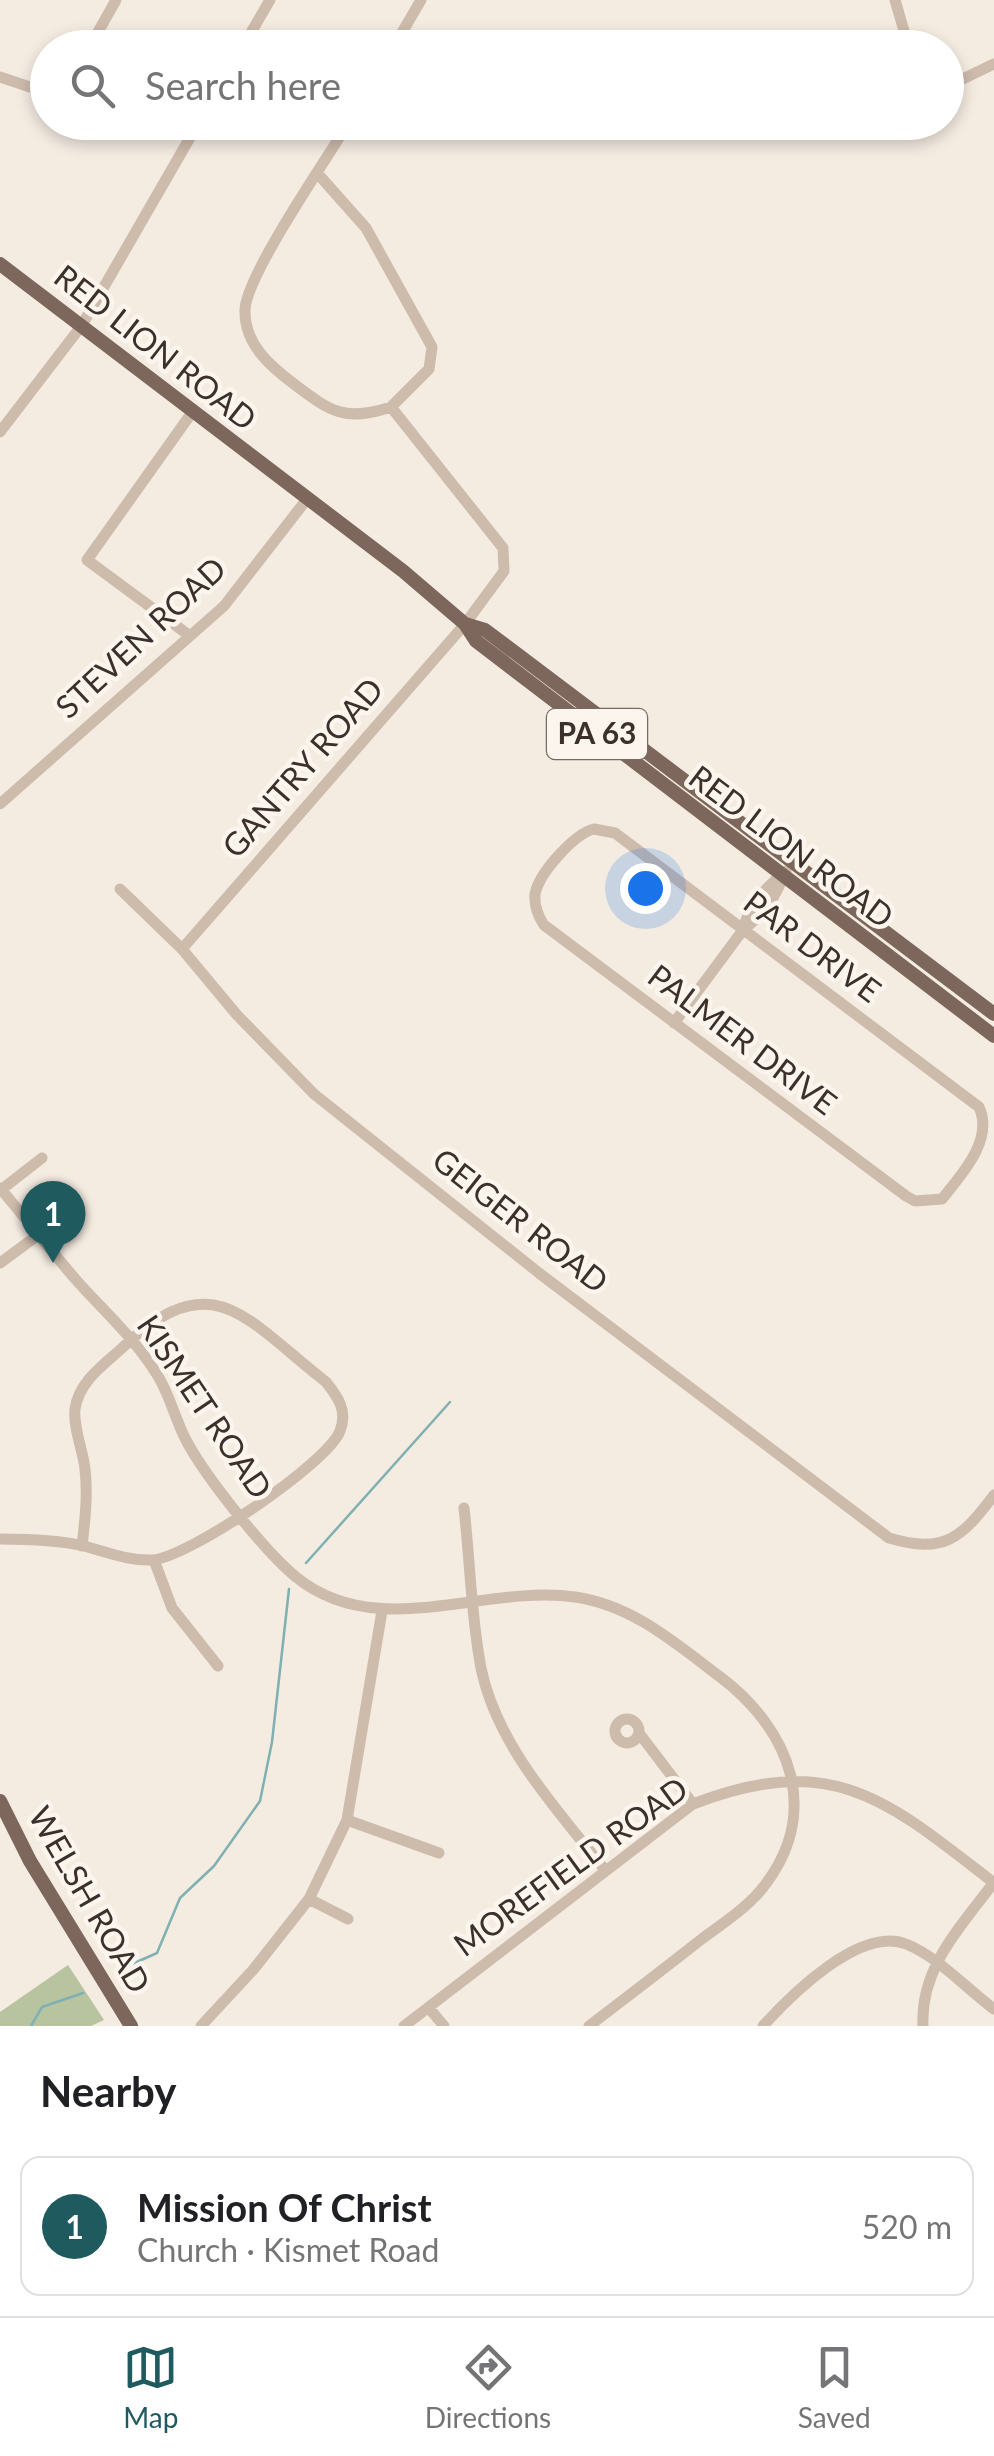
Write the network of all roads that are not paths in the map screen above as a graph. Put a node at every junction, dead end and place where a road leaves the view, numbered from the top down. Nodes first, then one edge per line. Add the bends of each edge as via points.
1 (116, 0) edge
2 (270, 0) edge
3 (420, 0) edge
4 (895, 0) edge
5 (98, 30) edge
6 (252, 30) edge
7 (403, 30) edge
8 (904, 30) edge
9 (994, 64) edge
10 (0, 76) edge
11 (964, 77) edge
12 (30, 87) edge
13 (189, 140) edge
14 (338, 140) edge
15 (318, 174) junction
16 (0, 264) edge
17 (82, 325) junction
18 (391, 408) junction
19 (193, 411) junction
20 (0, 432) edge
21 (306, 499) junction
22 (466, 624) junction
23 (190, 636) junction
24 (0, 804) edge
25 (594, 828) joint
26 (789, 868) junction
27 (120, 889) dead end
28 (743, 930) junction
29 (182, 949) junction
30 (994, 1014) edge
31 (674, 1023) junction
32 (994, 1036) edge
33 (42, 1158) dead end
34 (1, 1189) edge
35 (926, 1202) joint
36 (38, 1235) junction
37 (0, 1263) edge
38 (131, 1340) junction
39 (994, 1494) edge
40 (464, 1508) dead end
41 (242, 1516) junction
42 (0, 1539) edge
43 (82, 1546) junction
44 (154, 1560) junction
45 (474, 1601) junction
46 (382, 1611) junction
47 (218, 1666) dead end
48 (639, 1733) dead end
49 (793, 1779) junction
50 (0, 1802) edge
51 (694, 1804) junction
52 (347, 1820) junction
53 (440, 1852) dead end
54 (605, 1870) junction
55 (994, 1882) edge
56 (310, 1899) junction
57 (348, 1919) dead end
58 (934, 1963) junction
59 (428, 2008) junction
60 (994, 2009) edge
61 (131, 2026) edge
62 (201, 2026) edge
63 (404, 2026) edge
64 (444, 2026) edge
65 (589, 2026) edge
66 (763, 2026) edge
67 (923, 2026) edge

1 - 5 street
2 - 6 street
3 - 7 street
4 - 8 street
9 - 11 street
10 - 12 street
13 - 17 street
14 - 15 street
15 - 18 street via 366,228 432,348 429,369
15 - 18 street via 257,275 244,310 250,333 262,360 341,415
16 - 17 main road, RED LION ROAD / PA 63
17 - 19 main road, RED LION ROAD / PA 63
17 - 20 street
18 - 22 street, GANTRY ROAD via 503,548 504,572
19 - 21 main road, RED LION ROAD / PA 63
19 - 23 street via 86,560
21 - 22 main road, RED LION ROAD / PA 63
21 - 23 street, STEVEN ROAD via 224,606
22 - 26 main road, RED LION ROAD / PA 63 via 476,641
22 - 29 street, GANTRY ROAD
23 - 24 street, STEVEN ROAD
25 - 28 street, PAR DRIVE via 615,833
25 - 31 street, PALMER DRIVE via 578,836 539,884 536,908 544,925
26 - 28 street
26 - 30 main road, RED LION ROAD / PA 63
26 - 32 main road, RED LION ROAD / PA 63
27 - 29 street, GEIGER ROAD
28 - 31 street
28 - 35 street, PAR DRIVE via 979,1107 987,1122 984,1144 942,1198
29 - 39 street, GEIGER ROAD via 314,1094 889,1538 925,1548 954,1538
31 - 35 street, PALMER DRIVE via 906,1196
33 - 34 street
34 - 36 street, KISMET ROAD
36 - 37 street
36 - 38 street, KISMET ROAD
38 - 41 street, KISMET ROAD via 156,1373 187,1442
38 - 41 street via 171,1310 205,1301 232,1310 338,1396 343,1417 331,1443
38 - 43 street via 79,1392 74,1412 87,1496
40 - 45 street
41 - 44 street via 204,1542
41 - 46 street, KISMET ROAD via 296,1578
42 - 43 street
43 - 44 street
44 - 47 street via 172,1608
45 - 46 street, KISMET ROAD
45 - 49 street, KISMET ROAD via 574,1597 653,1626 748,1697 775,1730
45 - 54 street via 481,1670 509,1742
46 - 52 street
48 - 51 street
49 - 51 street, MOREFIELD ROAD via 742,1786
49 - 55 street, MOREFIELD ROAD via 876,1799
49 - 65 street via 793,1819 759,1892
50 - 61 main road, WELSH ROAD
51 - 54 street, MOREFIELD ROAD
52 - 53 street
52 - 56 street
54 - 59 street, MOREFIELD ROAD
55 - 58 street
56 - 57 street
56 - 62 street
58 - 60 street
58 - 66 street via 893,1940 864,1945 786,2001
58 - 67 street via 922,2002
59 - 63 street, MOREFIELD ROAD
59 - 64 street

